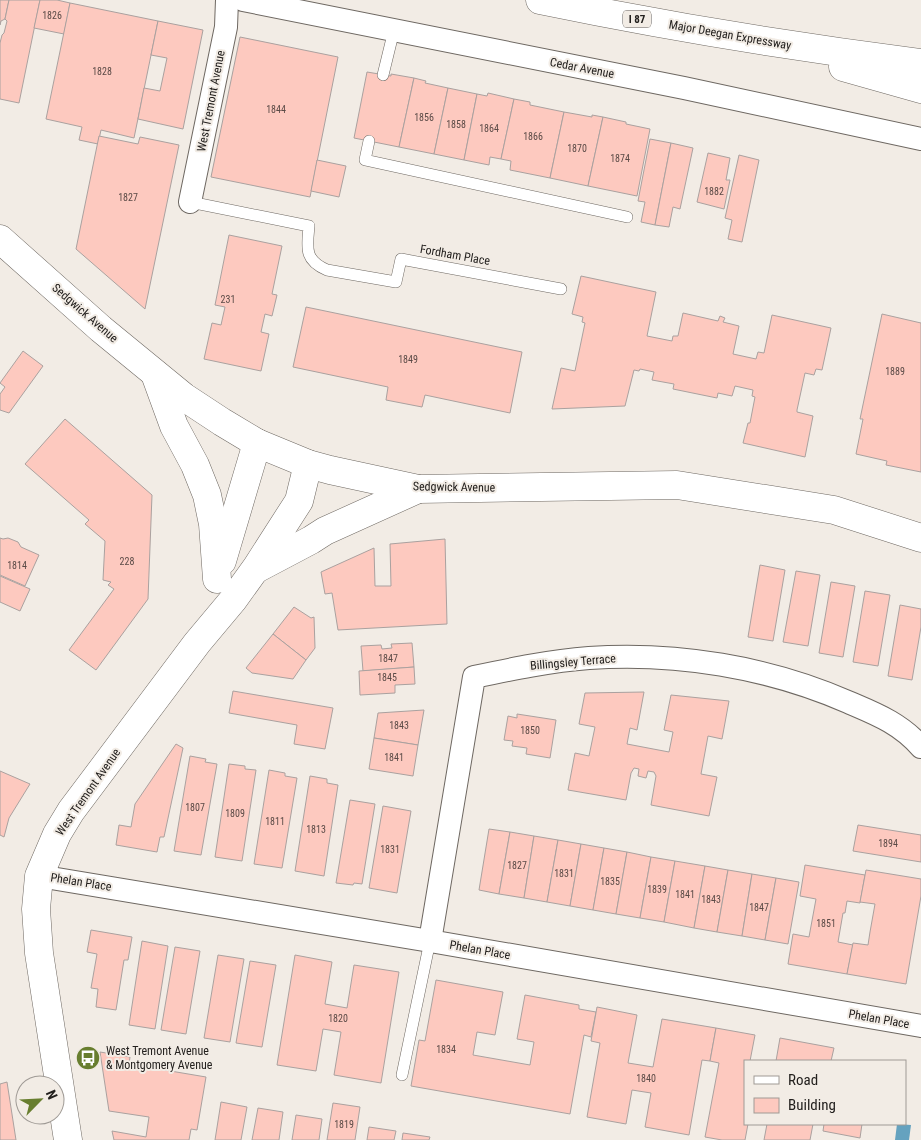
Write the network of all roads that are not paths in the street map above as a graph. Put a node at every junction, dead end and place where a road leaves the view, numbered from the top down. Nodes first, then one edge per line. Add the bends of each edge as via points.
1 (227, 0) edge
2 (242, 0) edge
3 (540, 0) edge
4 (394, 30) junction
5 (733, 37) junction
6 (921, 63) edge
7 (383, 75) dead end
8 (921, 89) edge
9 (921, 138) edge
10 (369, 141) dead end
11 (190, 202) joint
12 (627, 217) dead end
13 (0, 238) edge
14 (561, 289) dead end
15 (154, 372) junction
16 (257, 443) junction
17 (308, 464) junction
18 (418, 489) junction
19 (921, 538) edge
20 (256, 568) junction
21 (216, 579) junction
22 (196, 642) junction
23 (921, 747) edge
24 (39, 876) junction
25 (430, 941) junction
26 (921, 1026) edge
27 (402, 1075) dead end
28 (68, 1140) edge

1 - 11 street, West Tremont Avenue via 226,27
2 - 4 street, Cedar Avenue
3 - 5 main road, Major Deegan Expressway / I 87
4 - 7 lane
4 - 9 street, Cedar Avenue
5 - 6 main road, Major Deegan Expressway / I 87
5 - 8 main road
10 - 12 lane via 366,160
11 - 14 lane, Fordham Place via 309,226 311,260 327,270 396,282 401,259
13 - 15 main road, Sedgwick Avenue
15 - 16 main road, Sedgwick Avenue via 208,414
15 - 21 main road via 174,426 207,495 213,524
16 - 17 main road, Sedgwick Avenue
16 - 21 main road, West Tremont Avenue
17 - 18 main road, Sedgwick Avenue
17 - 20 main road, West Tremont Avenue via 299,501
18 - 19 main road, Sedgwick Avenue via 677,485 834,510
18 - 20 main road via 325,531
20 - 22 main road, West Tremont Avenue via 234,600
21 - 22 main road, West Tremont Avenue
22 - 24 main road, West Tremont Avenue via 71,811
23 - 25 street, Billingsley Terrace via 890,720 831,694 780,678 720,665 655,658 590,658 529,665 474,677
24 - 25 street, Phelan Place
24 - 28 main road, West Tremont Avenue via 36,909 39,952
25 - 26 street, Phelan Place
25 - 27 lane

